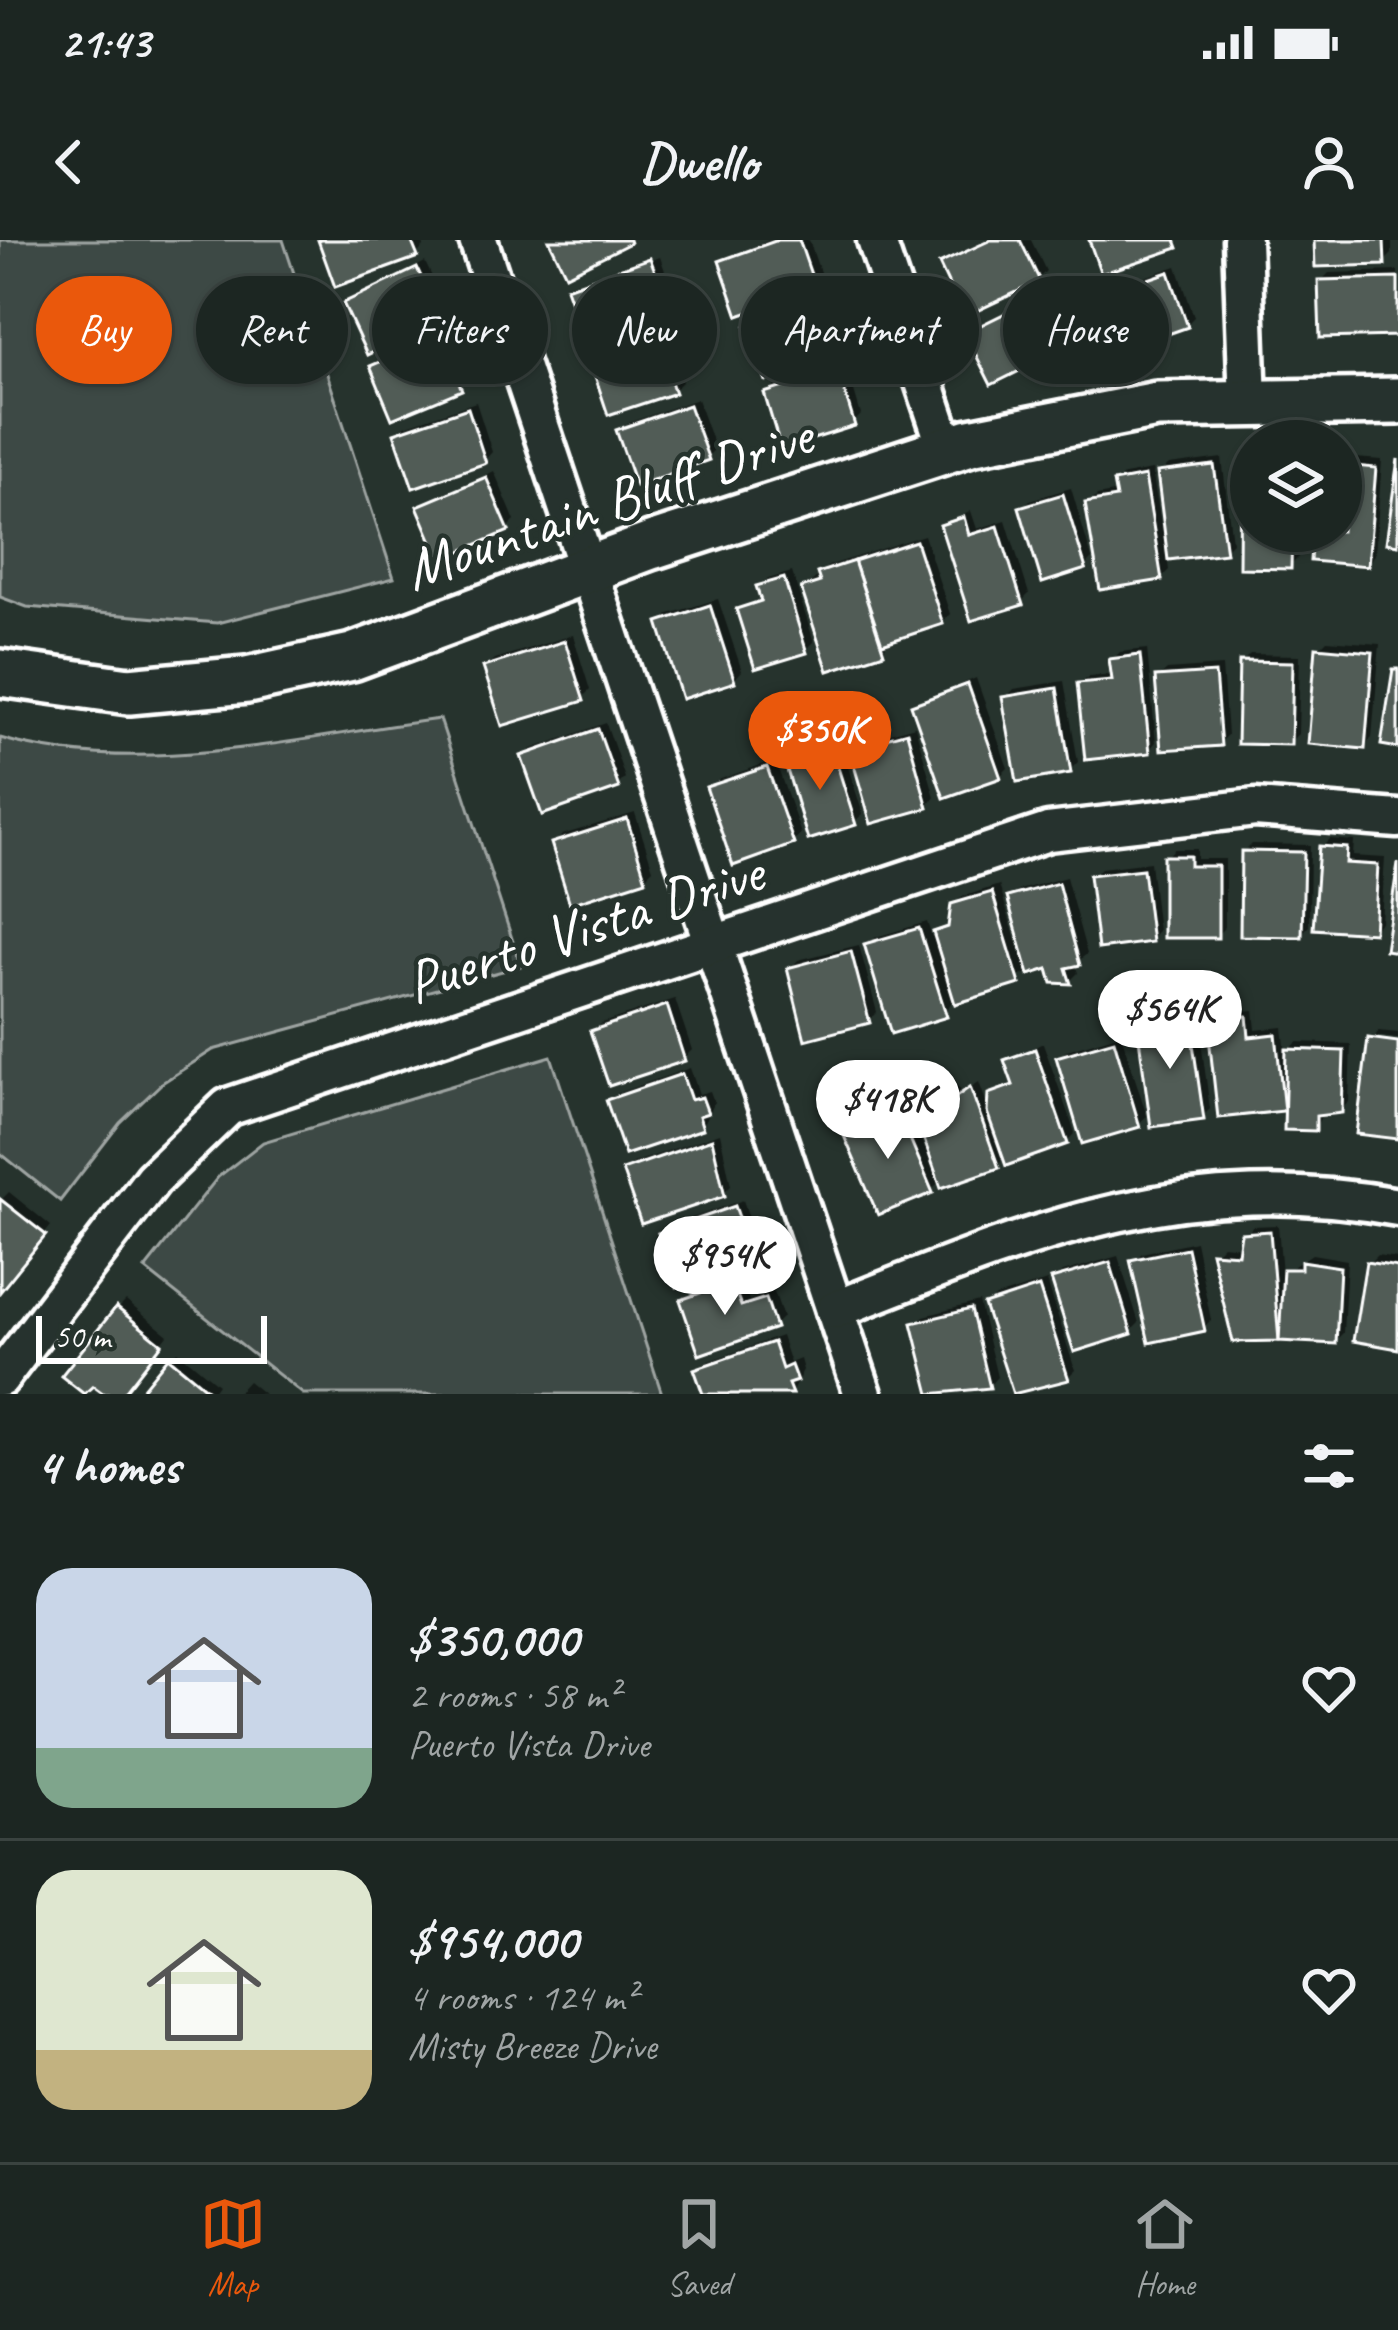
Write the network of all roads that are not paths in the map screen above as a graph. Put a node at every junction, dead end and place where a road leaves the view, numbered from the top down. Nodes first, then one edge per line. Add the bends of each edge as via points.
1 (478, 240) edge
2 (876, 240) edge
3 (1242, 240) edge
4 (1398, 401) edge
5 (1247, 403) junction
6 (947, 450) junction
7 (589, 568) junction
8 (0, 673) edge
9 (1398, 819) edge
10 (709, 944) junction
11 (1398, 1207) edge
12 (835, 1310) junction
13 (0, 1378) edge
14 (863, 1394) edge

1 - 7 street
2 - 6 street
3 - 5 street
4 - 5 street, Mountain Bluff Drive
5 - 6 street, Mountain Bluff Drive via 1157,405
6 - 7 street, Mountain Bluff Drive
7 - 8 street, Mountain Bluff Drive via 352,656 247,680 129,692
7 - 10 street
9 - 10 street, Puerto Vista Drive via 1256,808 1048,832
10 - 12 street
10 - 13 street, Puerto Vista Drive via 229,1107 153,1179
11 - 12 street via 1267,1192 1189,1196 999,1245
12 - 14 street

